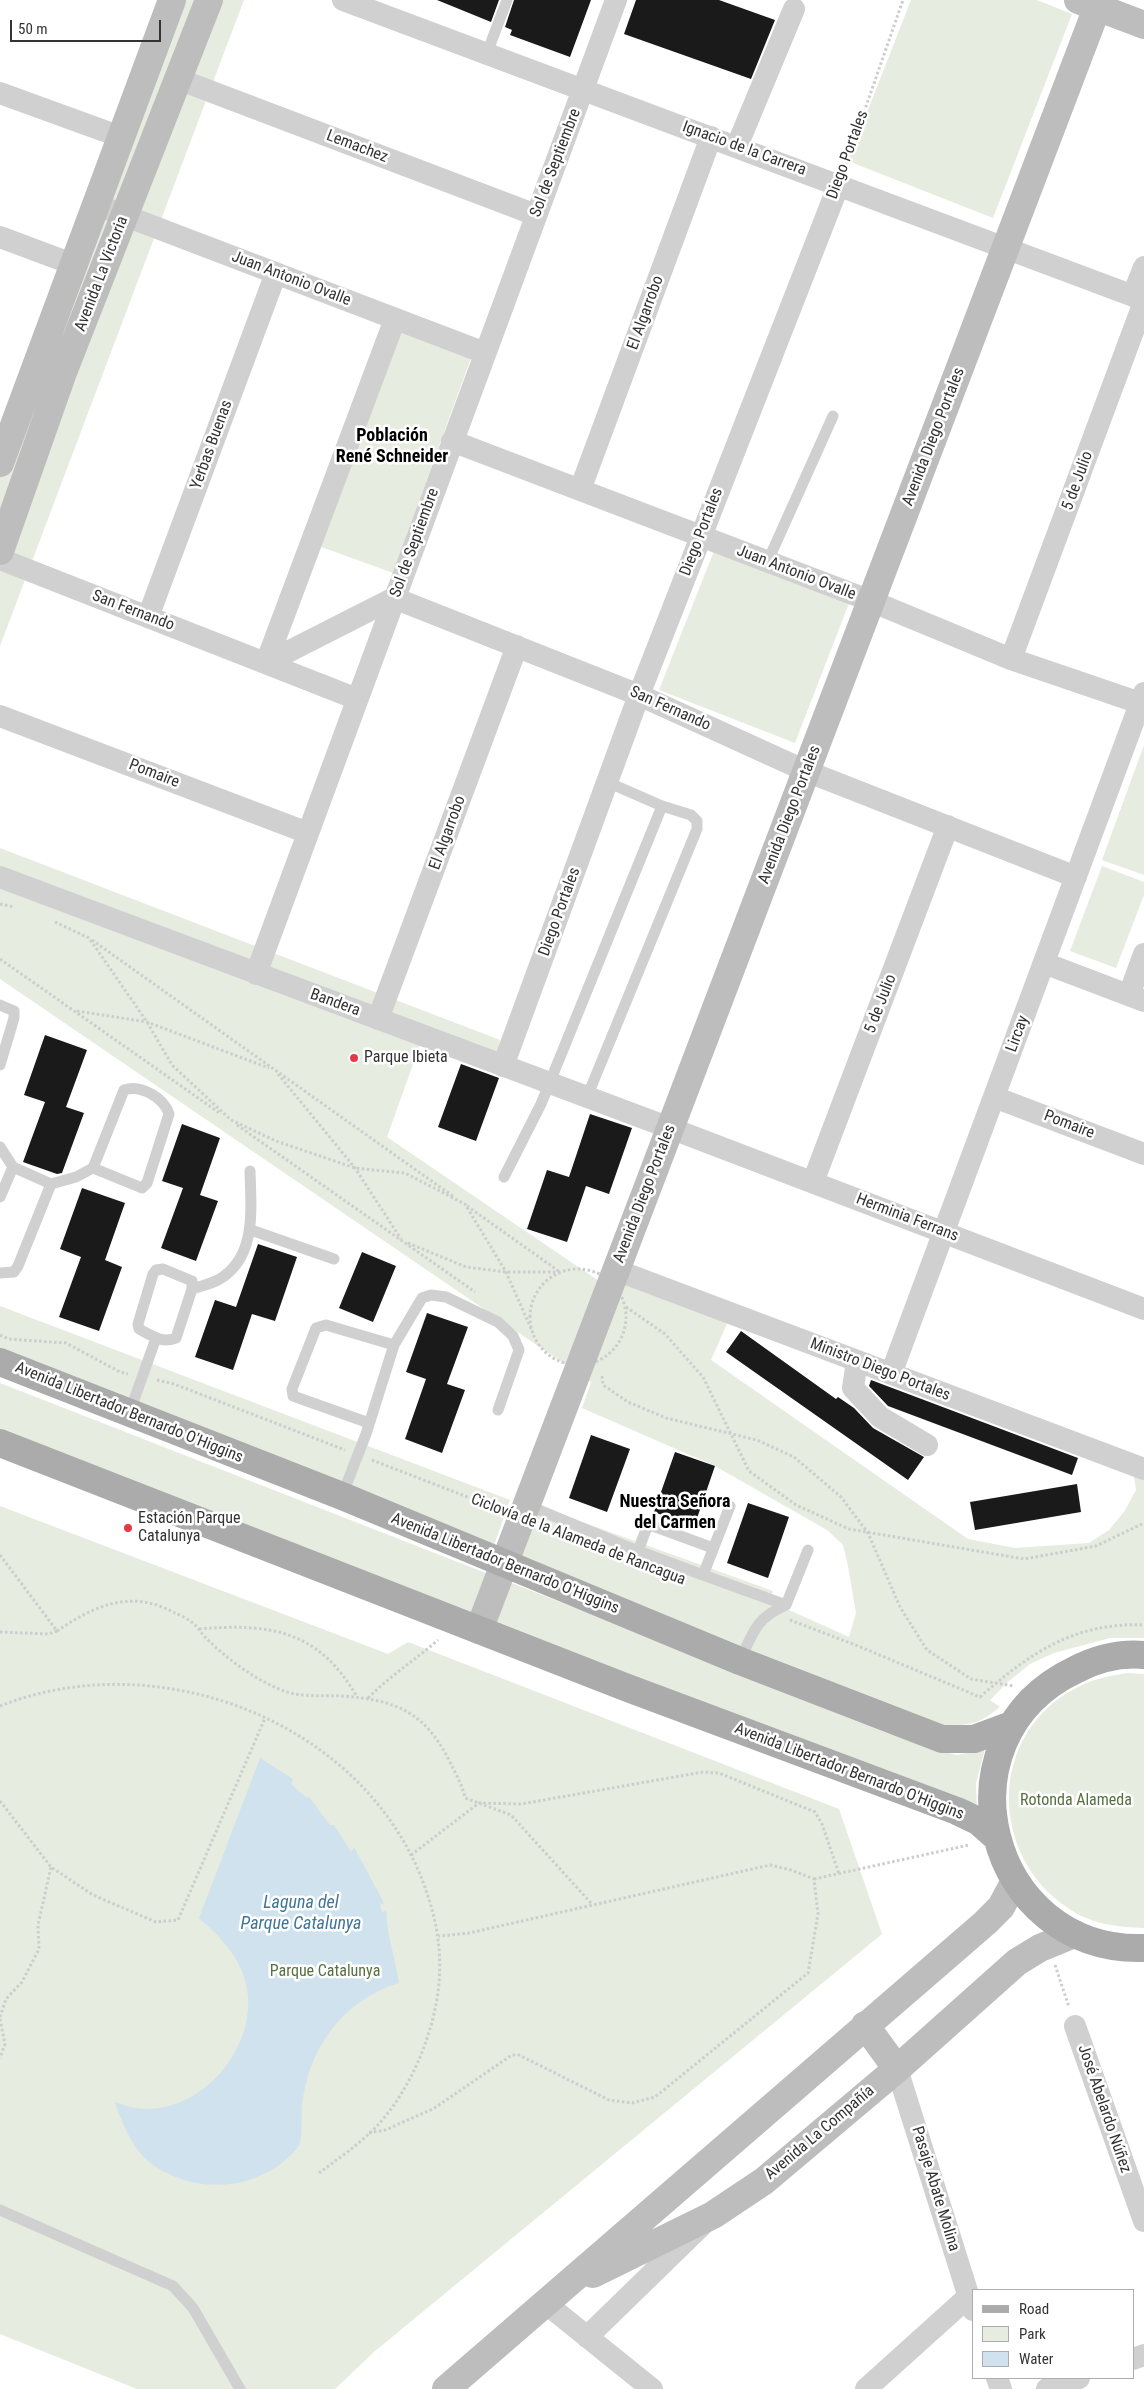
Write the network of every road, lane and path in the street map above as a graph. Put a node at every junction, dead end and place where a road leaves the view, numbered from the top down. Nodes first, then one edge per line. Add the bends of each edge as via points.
1 (209, 0) edge
2 (343, 0) edge
3 (507, 0) edge
4 (616, 0) edge
5 (903, 0) edge
6 (168, 1) edge
7 (1092, 3) edge
8 (794, 9) dead end
9 (1144, 25) edge
10 (487, 53) junction
11 (178, 79) junction
12 (584, 89) junction
13 (0, 93) edge
14 (711, 136) junction
15 (121, 137) junction
16 (737, 146) junction
17 (839, 184) junction
18 (97, 205) junction
19 (536, 215) junction
20 (125, 216) junction
21 (0, 236) edge
22 (1007, 248) junction
23 (74, 264) junction
24 (1144, 267) edge
25 (276, 273) junction
26 (1140, 299) edge
27 (396, 319) junction
28 (485, 353) junction
29 (833, 416) dead end
30 (452, 441) junction
31 (0, 463) edge
32 (580, 490) junction
33 (700, 536) junction
34 (0, 551) edge
35 (0, 559) edge
36 (768, 563) junction
37 (394, 598) junction
38 (871, 601) junction
39 (148, 617) junction
40 (517, 646) junction
41 (1011, 660) junction
42 (266, 663) junction
43 (639, 695) junction
44 (1142, 698) edge
45 (357, 699) junction
46 (0, 716) edge
47 (806, 771) junction
48 (608, 782) junction
49 (662, 806) junction
50 (948, 826) junction
51 (308, 833) junction
52 (0, 877) edge
53 (1076, 877) junction
54 (0, 904) edge
55 (18, 908) dead end
56 (64, 921) dead end
57 (54, 922) dead end
58 (89, 938) junction
59 (1144, 954) edge
60 (0, 958) edge
61 (1044, 963) junction
62 (256, 974) junction
63 (1136, 998) edge
64 (0, 1005) edge
65 (75, 1011) junction
66 (378, 1019) junction
67 (147, 1022) junction
68 (0, 1065) edge
69 (503, 1066) junction
70 (274, 1070) junction
71 (550, 1084) junction
72 (587, 1097) junction
73 (994, 1097) junction
74 (231, 1120) junction
75 (670, 1128) junction
76 (0, 1147) edge
77 (1144, 1154) edge
78 (13, 1166) junction
79 (93, 1168) junction
80 (355, 1168) junction
81 (250, 1171) dead end
82 (504, 1177) dead end
83 (813, 1182) junction
84 (51, 1184) junction
85 (0, 1197) edge
86 (465, 1204) junction
87 (251, 1230) junction
88 (944, 1232) junction
89 (403, 1241) junction
90 (334, 1259) dead end
91 (616, 1270) junction
92 (506, 1272) junction
93 (0, 1273) edge
94 (192, 1289) junction
95 (476, 1293) dead end
96 (626, 1306) dead end
97 (1144, 1309) edge
98 (525, 1327) dead end
99 (0, 1335) edge
100 (156, 1338) junction
101 (394, 1345) junction
102 (599, 1361) dead end
103 (857, 1361) junction
104 (0, 1362) edge
105 (891, 1374) junction
106 (143, 1377) junction
107 (498, 1410) dead end
108 (129, 1414) junction
109 (370, 1423) junction
110 (731, 1433) junction
111 (0, 1443) edge
112 (927, 1444) dead end
113 (358, 1455) junction
114 (1144, 1469) edge
115 (342, 1496) junction
116 (730, 1506) dead end
117 (524, 1512) junction
118 (1144, 1523) edge
119 (868, 1533) junction
120 (713, 1548) junction
121 (808, 1550) dead end
122 (638, 1551) junction
123 (0, 1555) edge
124 (504, 1564) junction
125 (703, 1575) junction
126 (786, 1605) junction
127 (768, 1612) junction
128 (1144, 1625) edge
129 (468, 1626) junction
130 (198, 1629) junction
131 (56, 1631) junction
132 (0, 1632) edge
133 (1144, 1655) edge
134 (740, 1661) junction
135 (996, 1683) junction
136 (1041, 1691) junction
137 (358, 1698) junction
138 (368, 1698) junction
139 (0, 1706) edge
140 (265, 1718) junction
141 (1012, 1726) junction
142 (0, 1801) edge
143 (479, 1803) junction
144 (995, 1836) junction
145 (969, 1845) dead end
146 (411, 1855) junction
147 (51, 1867) junction
148 (839, 1874) junction
149 (814, 1879) junction
150 (1015, 1881) junction
151 (592, 1903) junction
152 (1074, 1934) junction
153 (439, 1936) junction
154 (1040, 1948) junction
155 (1144, 1948) edge
156 (0, 2018) edge
157 (866, 2025) junction
158 (1075, 2026) joint
159 (0, 2058) edge
160 (897, 2069) junction
161 (368, 2134) junction
162 (319, 2173) dead end
163 (0, 2210) edge
164 (713, 2215) junction
165 (1144, 2221) edge
166 (544, 2302) junction
167 (971, 2303) edge
168 (587, 2337) junction
169 (1076, 2379) edge
170 (240, 2389) edge
171 (446, 2389) edge
172 (652, 2389) edge
173 (866, 2389) edge
174 (1047, 2389) edge

1 - 11 main road, Avenida La Victoria
2 - 10 street, Ignacio de la Carrera
3 - 10 lane
4 - 12 street, Sol de Septiembre
5 - 17 path, Diego Portales
6 - 15 main road, Avenida La Victoria
7 - 9 main road
7 - 22 main road, Avenida Diego Portales
8 - 16 street
10 - 12 street, Ignacio de la Carrera
11 - 19 street, Lemachez
11 - 20 main road, Avenida La Victoria
12 - 14 street, Ignacio de la Carrera
12 - 19 street, Sol de Septiembre
13 - 15 street
14 - 16 street, Ignacio de la Carrera
14 - 32 street, El Algarrobo
15 - 18 main road, Avenida La Victoria
16 - 17 street, Ignacio de la Carrera
17 - 22 street, Ignacio de la Carrera
17 - 33 street, Diego Portales
18 - 20 street, Juan Antonio Ovalle
18 - 23 main road, Avenida La Victoria
19 - 28 street, Sol de Septiembre
20 - 25 street, Juan Antonio Ovalle
20 - 34 main road, Avenida La Victoria via 62,375
21 - 23 street
22 - 26 street, Ignacio de la Carrera
22 - 38 main road, Avenida Diego Portales
23 - 31 main road, Avenida La Victoria
24 - 26 street, 5 de Julio
25 - 27 street, Juan Antonio Ovalle
25 - 39 street, Yerbas Buenas
26 - 41 street, 5 de Julio
27 - 28 street, Juan Antonio Ovalle
27 - 42 street
28 - 30 street, Sol de Septiembre
29 - 36 lane
30 - 32 street, Juan Antonio Ovalle
30 - 37 street, Sol de Septiembre
32 - 33 street, Juan Antonio Ovalle
33 - 36 street, Juan Antonio Ovalle
33 - 43 street, Diego Portales
35 - 39 street, San Fernando
36 - 38 street, Juan Antonio Ovalle
37 - 40 street, San Fernando
37 - 42 street
37 - 45 street, Sol de Septiembre
38 - 41 street, Juan Antonio Ovalle
38 - 47 main road, Avenida Diego Portales
39 - 42 street, San Fernando
40 - 43 street, San Fernando
40 - 66 street, El Algarrobo
41 - 44 street, Juan Antonio Ovalle
42 - 45 street, San Fernando
43 - 47 street, San Fernando
43 - 48 street, Diego Portales
44 - 53 street, Lircay
45 - 51 street, Sol de Septiembre
46 - 51 street, Pomaire
47 - 50 street, San Fernando
47 - 75 main road, Avenida Diego Portales
48 - 49 lane
48 - 69 street, Diego Portales
49 - 71 lane
49 - 72 lane via 691,815 697,821 698,830
50 - 53 street, San Fernando
50 - 83 street, 5 de Julio
51 - 62 street, Sol de Septiembre
52 - 62 street, Bandera
53 - 61 street, Lircay
54 - 55 path
56 - 58 path
57 - 58 path
58 - 67 path
58 - 70 path
59 - 63 street
60 - 65 path
61 - 63 street
61 - 73 street, Lircay
62 - 66 street, Bandera
64 - 68 lane via 14,1011 14,1018
65 - 67 path
65 - 74 path
66 - 69 street, Bandera
67 - 70 path
67 - 74 path via 172,1065
69 - 71 street, Bandera
70 - 80 path
70 - 86 path
71 - 72 street, Bandera
71 - 82 lane
72 - 75 street, Bandera
73 - 77 street, Pomaire
73 - 88 street, Lircay
74 - 80 path via 276,1141
74 - 89 path
75 - 83 street, Herminia Ferrans
75 - 91 main road, Avenida Diego Portales
76 - 78 lane
78 - 84 lane
78 - 85 lane
79 - 79 lane via 142,1188 147,1183 169,1114 159,1097 131,1088 124,1090
79 - 84 lane
80 - 86 path via 405,1174
80 - 89 path
81 - 87 lane
83 - 88 street, Herminia Ferrans
84 - 93 lane via 18,1266 14,1272
86 - 92 path
86 - 92 path via 560,1272
87 - 90 lane
87 - 94 lane via 238,1264 218,1280
88 - 97 street, Herminia Ferrans
88 - 105 street, Lircay
89 - 92 path via 466,1267
89 - 95 path
91 - 103 street, Ministro Diego Portales
91 - 117 main road, Avenida Diego Portales
92 - 98 path via 533,1333
94 - 100 lane via 176,1338
94 - 100 lane via 192,1281 163,1269 153,1274 138,1324 139,1330
96 - 110 path via 664,1334 703,1377
99 - 106 path, Ciclovía de la Alameda de Rancagua via 9,1339 66,1343 120,1372
100 - 106 lane
101 - 107 lane via 422,1298 432,1295 446,1297 498,1322 513,1336 519,1350
101 - 109 lane
101 - 109 lane via 326,1325 316,1328 292,1389 293,1396 300,1400
102 - 110 path via 603,1385 628,1402 666,1418
103 - 105 street, Ministro Diego Portales
103 - 112 street via 853,1388 880,1417
104 - 108 main road, Avenida Libertador Bernardo O'Higgins
105 - 114 street, Ministro Diego Portales
106 - 108 lane
106 - 113 path, Ciclovía de la Alameda de Rancagua via 174,1384
108 - 115 main road, Avenida Libertador Bernardo O'Higgins
109 - 113 lane
110 - 119 path via 794,1457 841,1497
110 - 119 path via 749,1471 796,1505 849,1529
111 - 129 main road, Avenida Libertador Bernardo O'Higgins
113 - 115 lane
113 - 117 path, Ciclovía de la Alameda de Rancagua
115 - 124 main road, Avenida Libertador Bernardo O'Higgins
116 - 120 lane
117 - 122 lane
117 - 124 main road, Avenida Diego Portales
118 - 119 path via 1096,1546 1024,1559
119 - 135 path via 900,1607 927,1650 971,1678
120 - 122 lane via 653,1526 647,1527
120 - 125 lane
121 - 126 lane
122 - 125 lane
123 - 131 path
124 - 129 main road, Avenida Diego Portales
124 - 134 main road, Avenida Libertador Bernardo O'Higgins
125 - 126 lane
126 - 127 lane
127 - 134 lane via 755,1628
127 - 135 path via 980,1697
128 - 135 path via 1104,1627 1077,1633 1040,1650
129 - 138 path via 401,1668
129 - 144 main road, Avenida Libertador Bernardo O'Higgins via 958,1811 978,1821
130 - 131 path via 167,1608 128,1600 84,1614
130 - 137 path via 238,1665 280,1690
130 - 137 path via 256,1626 292,1636 320,1651 335,1664
131 - 132 path via 48,1634
133 - 136 main road via 1112,1657 1086,1664
134 - 141 main road, Avenida Libertador Bernardo O'Higgins via 942,1739 974,1740
135 - 136 path
136 - 141 main road
137 - 138 path
138 - 143 path via 392,1704 426,1725 440,1741 462,1782 465,1798
139 - 140 path via 44,1692 128,1684 181,1690
140 - 146 path via 321,1750 354,1777 373,1798
140 - 147 path via 178,1920 156,1922 93,1895
141 - 144 main road via 1002,1746 993,1783
142 - 147 path
143 - 146 path
143 - 148 path via 521,1804 712,1772 815,1812
143 - 151 path via 511,1815
144 - 150 main road
145 - 148 path
146 - 153 path via 432,1906
147 - 156 path via 38,1925 39,1949 22,1982 6,1999
148 - 149 path
149 - 151 path via 770,1865
149 - 161 path via 818,1914 808,1973 656,2097 632,2103 609,2100 519,2055 512,2055 433,2109
150 - 152 main road via 1041,1912
150 - 157 main road, Avenida La Compañía via 1004,1902 985,1923
151 - 153 path
152 - 154 main road, Avenida La Compañía
152 - 155 main road via 1114,1947
153 - 161 path via 439,1987 434,2018 425,2044 407,2082
154 - 158 path via 1056,1966
154 - 160 main road, Avenida La Compañía via 1018,1962
156 - 159 path via 5,2044
157 - 160 main road
157 - 166 main road, Avenida La Compañía
158 - 165 street, José Abelardo Núñez
160 - 164 main road, Avenida La Compañía via 764,2181
160 - 167 street, Pasaje Abate Molina
161 - 162 path
163 - 170 lane via 173,2286 193,2308
164 - 166 main road, Avenida La Compañía via 606,2267
164 - 168 street
166 - 168 street
166 - 171 main road, Avenida La Compañía
167 - 173 street
168 - 172 street
169 - 174 street

